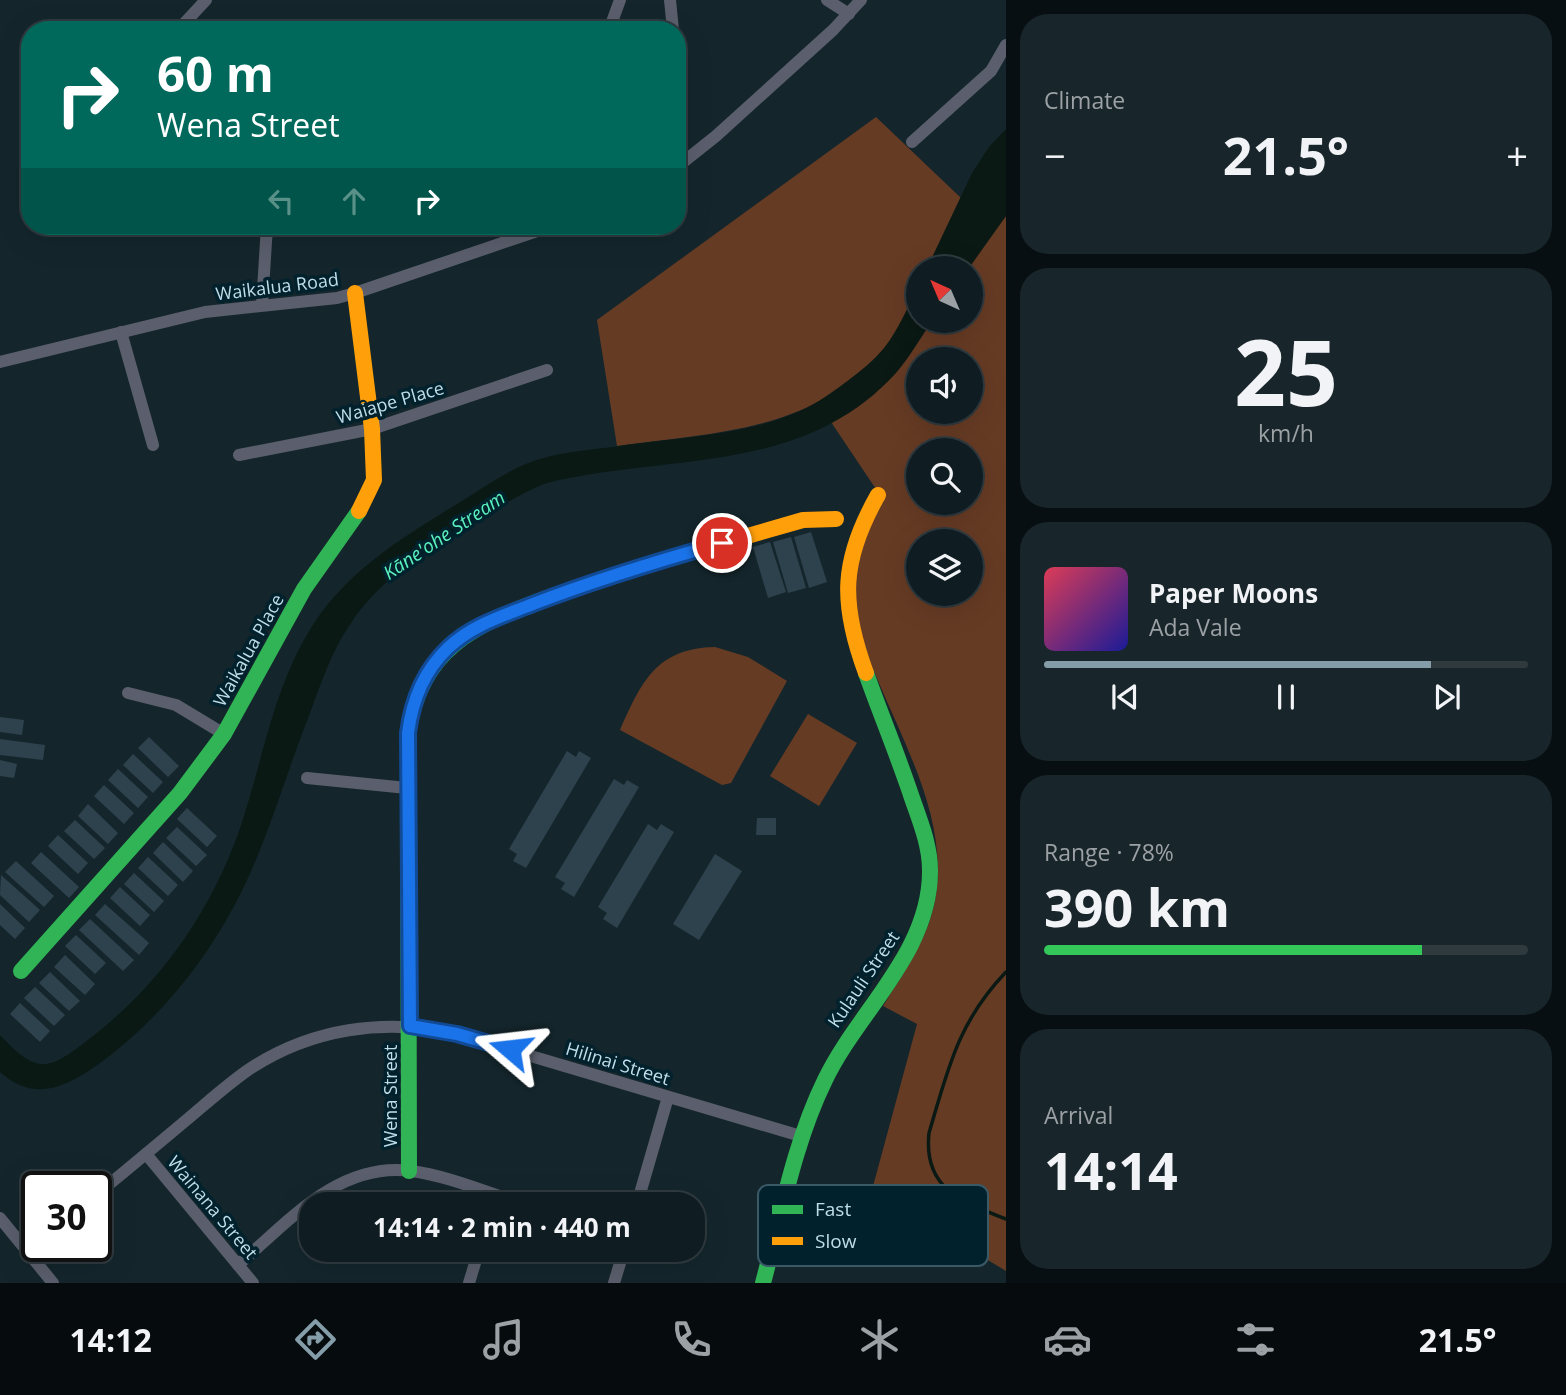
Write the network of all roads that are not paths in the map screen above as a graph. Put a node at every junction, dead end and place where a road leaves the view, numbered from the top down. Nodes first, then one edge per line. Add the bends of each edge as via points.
1 (206, 0) edge
2 (620, 0) edge
3 (670, 0) edge
4 (827, 0) edge
5 (861, 0) edge
6 (849, 14) junction
7 (186, 21) edge
8 (612, 21) edge
9 (672, 21) edge
10 (1006, 45) edge
11 (912, 142) dead end
12 (686, 160) edge
13 (267, 235) edge
14 (519, 235) edge
15 (355, 293) junction
16 (262, 305) junction
17 (121, 332) junction
18 (0, 362) edge
19 (547, 370) dead end
20 (372, 429) junction
21 (153, 445) dead end
22 (239, 456) dead end
23 (878, 495) dead end
24 (836, 519) dead end
25 (128, 693) dead end
26 (224, 734) junction
27 (307, 778) dead end
28 (407, 788) junction
29 (21, 971) dead end
30 (410, 1026) junction
31 (668, 1097) junction
32 (804, 1137) junction
33 (146, 1154) junction
34 (409, 1171) junction
35 (112, 1182) edge
36 (790, 1185) edge
37 (471, 1192) edge
38 (640, 1192) edge
39 (0, 1218) edge
40 (21, 1238) edge
41 (40, 1262) edge
42 (475, 1262) edge
43 (620, 1262) edge
44 (238, 1265) junction
45 (767, 1266) edge
46 (52, 1283) edge
47 (253, 1283) edge
48 (469, 1283) edge
49 (614, 1283) edge
50 (762, 1283) edge

1 - 7 street
2 - 8 street
3 - 9 street
4 - 6 street
5 - 6 street
6 - 12 street
10 - 11 street via 991,71
13 - 16 street
14 - 15 street, Waikalua Road
15 - 16 street, Waikalua Road
15 - 20 street, Waikalua Place
16 - 17 street, Waikalua Road via 205,312
17 - 18 street, Waikalua Road
17 - 21 street
19 - 20 street, Waiape Place
20 - 22 street, Waiape Place
20 - 26 street, Waikalua Place via 374,480 355,520 304,589
23 - 32 street, Kulauli Street via 855,541 847,586 849,620 922,828 929,858 929,889 917,933 833,1062
24 - 28 street, Wena Street via 803,520 642,566 581,585 468,632 438,659 417,693 408,733
25 - 26 street via 176,705
26 - 29 street, Waikalua Place via 180,793
27 - 28 street
28 - 30 street, Wena Street
30 - 31 street, Hilinai Street via 457,1034
30 - 33 street, Hilinai Street via 347,1030 285,1049 230,1083
30 - 34 street, Wena Street
31 - 32 street, Hilinai Street
31 - 38 street
32 - 36 street, Kulauli Street
33 - 35 street, Hilinai Street
33 - 44 street, Wainana Street
34 - 37 street
34 - 44 street via 366,1173 331,1188
39 - 40 street
41 - 46 street
42 - 48 street
43 - 49 street
44 - 47 street, Wainana Street
45 - 50 street, Kulauli Street

